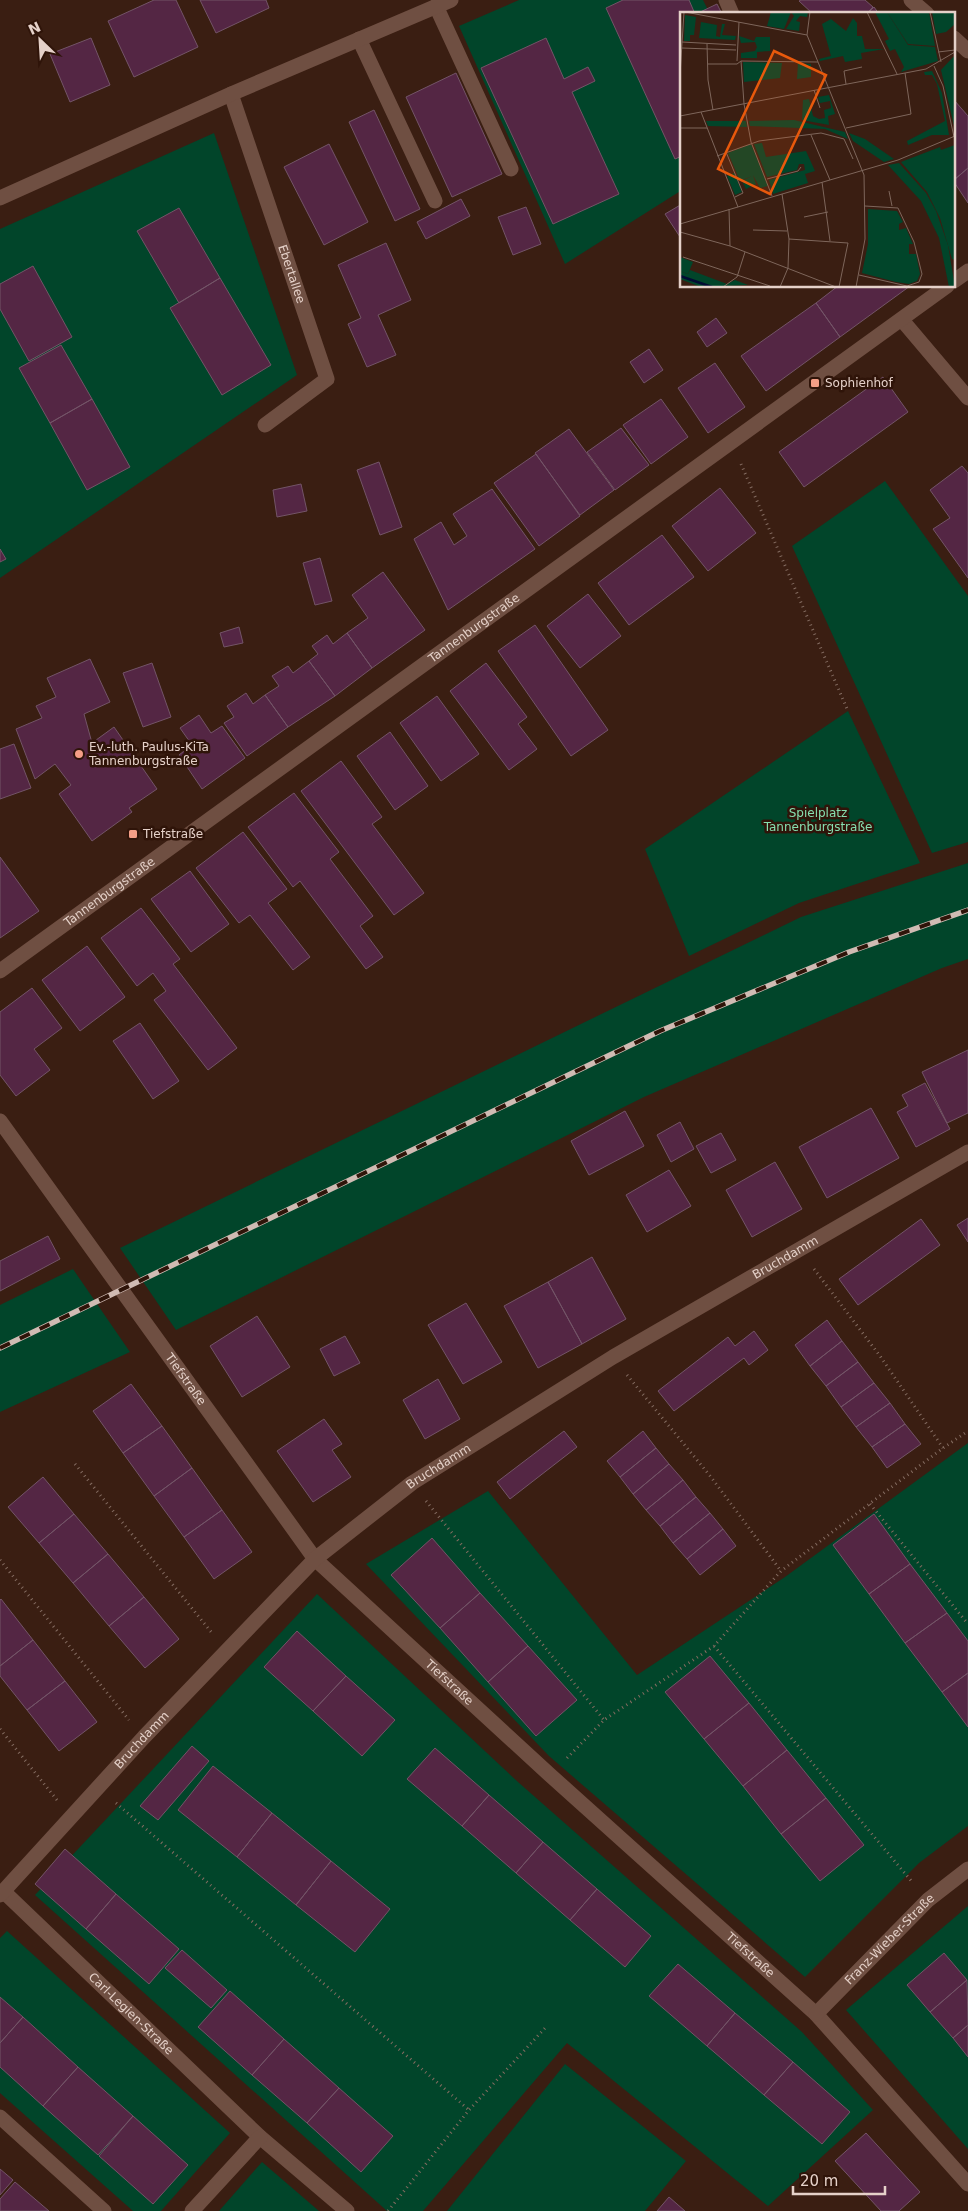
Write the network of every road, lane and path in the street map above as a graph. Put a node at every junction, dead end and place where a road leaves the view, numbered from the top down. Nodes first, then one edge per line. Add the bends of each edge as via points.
1 (451, 0) edge
2 (726, 0) edge
3 (911, 0) edge
4 (436, 6) junction
5 (731, 12) edge
6 (925, 12) edge
7 (359, 39) junction
8 (956, 40) edge
9 (968, 51) edge
10 (231, 94) junction
11 (511, 169) dead end
12 (0, 198) edge
13 (435, 202) dead end
14 (968, 271) edge
15 (956, 280) edge
16 (944, 288) edge
17 (902, 320) junction
18 (968, 398) edge
19 (264, 425) dead end
20 (731, 443) junction
21 (848, 711) dead end
22 (0, 971) edge
23 (0, 1121) edge
24 (968, 1152) edge
25 (798, 1248) junction
26 (613, 1357) junction
27 (968, 1431) edge
28 (943, 1448) junction
29 (75, 1464) dead end
30 (412, 1483) junction
31 (870, 1504) junction
32 (315, 1559) junction
33 (0, 1560) edge
34 (781, 1571) junction
35 (968, 1624) edge
36 (714, 1646) junction
37 (227, 1651) junction
38 (604, 1720) junction
39 (0, 1729) edge
40 (144, 1738) junction
41 (550, 1775) junction
42 (99, 1788) junction
43 (71, 1818) junction
44 (968, 1869) edge
45 (2, 1893) edge
46 (928, 1900) junction
47 (816, 2014) junction
48 (546, 2027) dead end
49 (469, 2110) junction
50 (0, 2118) edge
51 (260, 2137) junction
52 (968, 2184) edge
53 (104, 2211) edge
54 (192, 2211) edge
55 (347, 2211) edge
56 (388, 2211) edge

1 - 4 street
2 - 5 street
3 - 6 street
4 - 7 street
4 - 11 street
7 - 10 street
7 - 13 street
8 - 9 street
10 - 12 street
10 - 19 street, Ebertallee via 327,379
14 - 15 street
16 - 17 street, Tannenburgstraße
17 - 18 street
17 - 20 street, Tannenburgstraße
20 - 21 path
20 - 22 street, Tannenburgstraße
23 - 32 street, Tiefstraße
24 - 25 street, Bruchdamm
25 - 26 street, Bruchdamm
25 - 28 path via 880,1356
26 - 30 street, Bruchdamm
26 - 34 path via 711,1477
27 - 28 path
28 - 31 path
29 - 37 path
30 - 32 street, Bruchdamm
30 - 38 path
31 - 34 path
31 - 35 path
32 - 37 street, Bruchdamm
32 - 41 street, Tiefstraße
33 - 40 path
34 - 36 path
36 - 38 path
36 - 46 path
37 - 40 street, Bruchdamm
38 - 41 path
39 - 43 path
40 - 42 street, Bruchdamm
41 - 47 street, Tiefstraße
42 - 43 street, Bruchdamm
42 - 49 path
43 - 45 street, Bruchdamm
44 - 46 street, Franz-Wieber-Straße
45 - 51 street, Carl-Legien-Straße
46 - 47 street, Franz-Wieber-Straße
47 - 52 street, Tiefstraße
48 - 49 path
49 - 56 path
50 - 53 street
51 - 54 street
51 - 55 street, Carl-Legien-Straße

